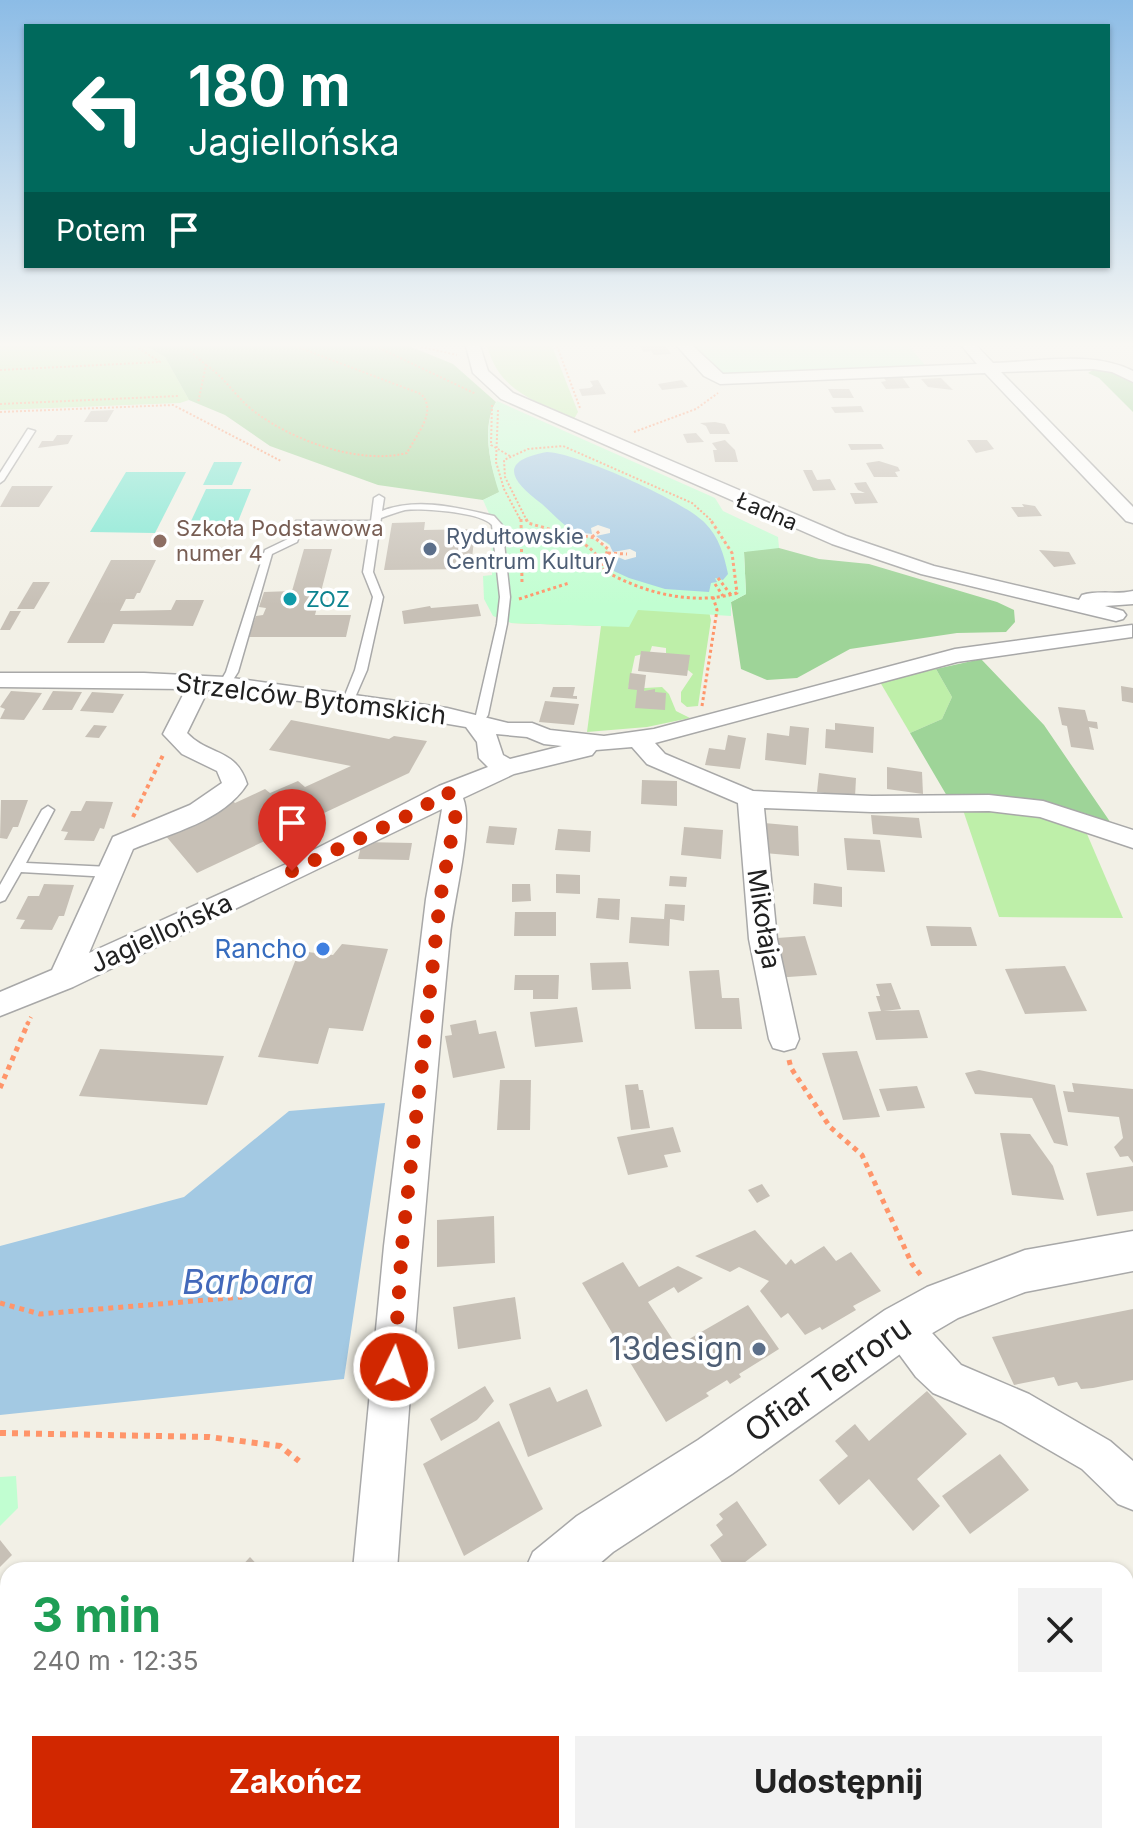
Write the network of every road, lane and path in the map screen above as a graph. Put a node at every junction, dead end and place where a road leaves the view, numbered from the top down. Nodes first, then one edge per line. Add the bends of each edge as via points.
1 (30, 432) edge
2 (225, 432) edge
3 (294, 432) edge
4 (418, 432) edge
5 (491, 432) edge
6 (497, 432) edge
7 (585, 432) edge
8 (633, 432) edge
9 (1051, 432) edge
10 (615, 445) junction
11 (497, 450) junction
12 (510, 456) junction
13 (281, 461) dead end
14 (503, 461) junction
15 (496, 462) junction
16 (0, 480) edge
17 (379, 498) dead end
18 (1133, 517) edge
19 (376, 520) junction
20 (601, 530) dead end
21 (569, 535) junction
22 (592, 537) junction
23 (589, 548) junction
24 (582, 549) dead end
25 (608, 553) junction
26 (627, 554) dead end
27 (593, 564) dead end
28 (601, 566) junction
29 (718, 578) dead end
30 (569, 583) dead end
31 (715, 584) dead end
32 (731, 595) junction
33 (723, 596) junction
34 (1044, 596) junction
35 (712, 597) junction
36 (504, 603) junction
37 (1126, 616) edge
38 (1060, 639) junction
39 (0, 680) edge
40 (213, 683) junction
41 (349, 700) junction
42 (701, 724) junction
43 (175, 734) junction
44 (637, 738) junction
45 (494, 743) junction
46 (545, 747) junction
47 (448, 792) junction
48 (750, 799) junction
49 (48, 810) dead end
50 (1133, 839) edge
51 (122, 843) junction
52 (16, 867) junction
53 (110, 872) junction
54 (0, 897) edge
55 (52, 984) junction
56 (0, 1004) edge
57 (784, 1039) dead end
58 (791, 1068) dead end
59 (0, 1088) edge
60 (1133, 1251) edge
61 (242, 1297) dead end
62 (943, 1302) junction
63 (0, 1303) edge
64 (901, 1326) junction
65 (0, 1433) edge
66 (299, 1461) dead end
67 (1133, 1489) edge
68 (376, 1562) edge
69 (561, 1562) edge

1 - 16 lane
2 - 13 path
3 - 4 path via 388,459 407,453
5 - 11 path via 491,445
6 - 11 path
7 - 10 street, Ładna
8 - 10 path
9 - 18 street
10 - 34 street, Ładna via 865,550
11 - 12 path
11 - 15 path
12 - 14 path
12 - 32 path via 563,446 692,503 712,519 732,549 737,593
14 - 15 path
14 - 21 path via 505,477 528,523
15 - 36 path via 521,518 523,550 522,590
17 - 19 lane
19 - 36 lane via 395,507 494,519
19 - 40 lane via 299,523 294,540 268,552 232,672
19 - 41 lane via 368,572 378,597
20 - 22 path
21 - 22 path
21 - 23 path
22 - 25 path
23 - 24 path
23 - 28 path
25 - 26 path
25 - 28 path
27 - 28 path
28 - 35 path via 617,580 661,593
29 - 32 path
30 - 36 path
31 - 33 path
32 - 33 path
33 - 35 path
34 - 37 street, Ładna
34 - 38 street
35 - 42 path via 717,610
36 - 45 lane via 482,715
37 - 38 street via 1095,638
38 - 42 street via 955,656
39 - 40 street, Strzelców Bytomskich
40 - 41 street, Strzelców Bytomskich
40 - 43 street
41 - 45 street, Strzelców Bytomskich via 447,715
42 - 44 street
43 - 51 path
43 - 51 street via 182,746 222,761 235,784 214,803
44 - 46 street via 580,752
44 - 48 street via 656,759
45 - 46 street, Strzelców Bytomskich via 532,730
45 - 46 street, Jagiellońska via 534,765
45 - 47 street, Jagiellońska
47 - 55 street, Jagiellońska via 264,886
47 - 68 street via 456,813 440,899 402,1246
48 - 50 street via 989,803 1043,809
48 - 57 street, Mikołaja via 763,939
49 - 52 lane
51 - 53 street
52 - 53 lane
52 - 54 lane
53 - 55 street
55 - 56 street, Jagiellońska
55 - 59 path
58 - 62 path via 830,1127 862,1155 912,1264
60 - 62 street, Ofiar Terroru via 1025,1271
61 - 63 path via 40,1314
62 - 64 street, Ofiar Terroru
64 - 67 street via 947,1379 1042,1423 1096,1455
64 - 69 street, Ofiar Terroru
65 - 66 path via 209,1437 280,1446

